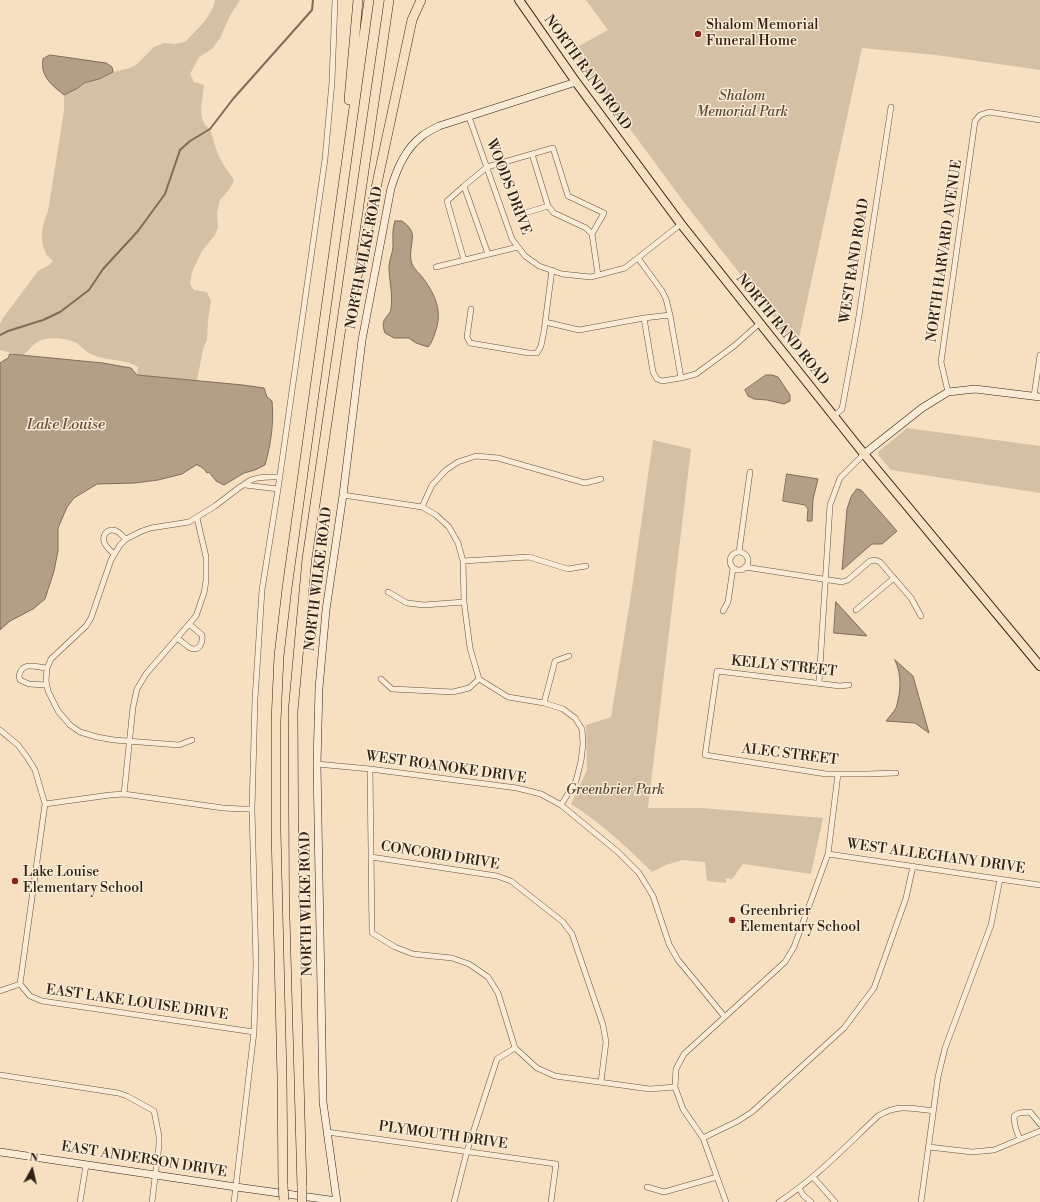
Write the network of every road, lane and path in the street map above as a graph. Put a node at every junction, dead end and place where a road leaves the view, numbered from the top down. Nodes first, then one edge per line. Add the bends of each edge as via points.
1 (335, 0) edge
2 (358, 0) edge
3 (369, 0) edge
4 (389, 0) edge
5 (421, 0) edge
6 (518, 0) edge
7 (576, 82) junction
8 (891, 107) dead end
9 (469, 117) junction
10 (1040, 120) edge
11 (532, 154) junction
12 (487, 167) junction
13 (464, 186) junction
14 (341, 201) junction
15 (548, 206) junction
16 (522, 214) dead end
17 (681, 224) junction
18 (592, 234) junction
19 (518, 247) junction
20 (488, 254) junction
21 (638, 258) junction
22 (464, 260) junction
23 (436, 267) dead end
24 (552, 270) junction
25 (598, 275) junction
26 (471, 310) dead end
27 (344, 312) junction
28 (670, 315) junction
29 (644, 318) junction
30 (545, 322) junction
31 (760, 322) junction
32 (1040, 355) edge
33 (681, 378) junction
34 (948, 392) junction
35 (1037, 396) edge
36 (834, 416) junction
37 (864, 454) junction
38 (750, 472) dead end
39 (280, 477) junction
40 (601, 479) dead end
41 (245, 485) junction
42 (278, 489) junction
43 (343, 495) junction
44 (422, 507) junction
45 (197, 518) junction
46 (126, 539) junction
47 (739, 552) junction
48 (114, 554) junction
49 (463, 561) junction
50 (586, 566) dead end
51 (745, 567) junction
52 (733, 568) junction
53 (894, 578) junction
54 (825, 580) junction
55 (388, 592) dead end
56 (464, 602) junction
57 (856, 610) dead end
58 (723, 611) dead end
59 (921, 616) dead end
60 (189, 624) junction
61 (177, 638) junction
62 (569, 656) dead end
63 (1040, 666) edge
64 (47, 668) junction
65 (381, 679) dead end
66 (479, 679) junction
67 (819, 683) junction
68 (46, 685) junction
69 (849, 685) dead end
70 (544, 703) junction
71 (0, 730) edge
72 (192, 740) dead end
73 (130, 741) junction
74 (705, 755) joint
75 (317, 764) junction
76 (370, 769) junction
77 (896, 772) dead end
78 (838, 774) junction
79 (124, 794) junction
80 (45, 804) junction
81 (561, 805) junction
82 (252, 809) junction
83 (828, 854) junction
84 (371, 857) junction
85 (913, 866) junction
86 (1000, 879) junction
87 (1040, 885) edge
88 (20, 984) junction
89 (0, 991) edge
90 (724, 1016) junction
91 (254, 1032) junction
92 (515, 1048) junction
93 (0, 1075) edge
94 (601, 1082) junction
95 (675, 1087) junction
96 (933, 1111) junction
97 (1040, 1124) edge
98 (1040, 1131) edge
99 (327, 1132) junction
100 (703, 1138) junction
101 (1020, 1139) junction
102 (929, 1147) junction
103 (467, 1151) junction
104 (0, 1152) edge
105 (86, 1165) junction
106 (156, 1176) junction
107 (717, 1177) junction
108 (814, 1177) junction
109 (647, 1187) dead end
110 (236, 1188) junction
111 (800, 1188) junction
112 (284, 1201) edge
113 (337, 1201) edge
114 (80, 1202) edge
115 (152, 1202) edge
116 (234, 1202) edge
117 (302, 1202) edge
118 (454, 1202) edge
119 (551, 1202) edge
120 (726, 1202) edge
121 (779, 1202) edge
122 (811, 1202) edge
123 (835, 1202) edge
124 (921, 1202) edge

1 - 39 street via 332,82 325,159
2 - 14 highway
3 - 14 highway
4 - 27 highway
5 - 27 highway via 412,20 355,286
6 - 7 main road, NORTH RAND ROAD
7 - 9 street, NORTH WILKE ROAD
7 - 17 main road, NORTH RAND ROAD
8 - 36 street, WEST RAND ROAD via 842,409
9 - 12 street, WOODS DRIVE
9 - 43 street, NORTH WILKE ROAD via 438,126 423,135 412,145 397,169 391,188 362,340
10 - 34 street, NORTH HARVARD AVENUE via 989,112 980,115 975,122 942,362
11 - 12 street
11 - 15 street
11 - 18 street via 553,148 568,196 604,213
12 - 13 street
12 - 19 street, WOODS DRIVE via 512,239
13 - 20 street
13 - 22 street via 447,201
14 - 112 highway, bridge via 287,588 276,721
15 - 16 street
15 - 18 street via 554,214 586,228
17 - 21 street, WOODS DRIVE
17 - 31 main road, NORTH RAND ROAD
18 - 25 street
19 - 20 street
19 - 24 street, WOODS DRIVE via 539,266
20 - 22 street
21 - 25 street, WOODS DRIVE via 625,268
21 - 28 street via 662,291
22 - 23 street
24 - 25 street, WOODS DRIVE via 562,274 591,277
24 - 30 street
26 - 30 street via 467,337 470,343 529,353 537,353 541,346
27 - 117 highway, bridge via 307,559 293,710 294,899
28 - 29 street
28 - 33 street
29 - 30 street via 579,330
29 - 33 street via 655,377 659,381
31 - 33 street via 734,346 696,374
31 - 36 main road, NORTH RAND ROAD
32 - 35 street
34 - 35 street via 975,389
34 - 37 street via 922,408
36 - 37 main road, NORTH RAND ROAD
37 - 54 street via 840,478 830,505
37 - 63 main road, NORTH RAND ROAD
38 - 47 street
39 - 41 street via 263,477 251,480
39 - 42 street
40 - 44 street via 585,483 498,458 476,456 458,462 446,470 432,485
41 - 42 street
41 - 45 street
42 - 82 street via 262,590 255,699
43 - 44 street
43 - 75 street, NORTH WILKE ROAD via 326,610 319,688
44 - 49 street via 449,527 458,543
45 - 46 street via 189,522 151,528
45 - 60 street via 206,557 206,581 196,616
46 - 48 street
46 - 48 street via 118,531 108,530 104,534 106,546
47 - 51 street via 747,559
47 - 52 street via 730,559
48 - 64 street via 91,618 86,626 51,659
49 - 50 street via 529,557 568,569
49 - 56 street
51 - 52 street via 738,570
51 - 54 street
52 - 58 street via 728,602
53 - 54 street via 876,560 870,561 848,580
53 - 57 street
53 - 59 street via 911,598
54 - 67 street
55 - 56 street via 407,603 424,605
56 - 66 street via 470,648
60 - 61 street
60 - 61 street via 202,635 200,647 191,648
61 - 73 street via 146,674 137,689
62 - 70 street via 555,661
64 - 68 street
64 - 68 street via 25,666 21,668 19,676 20,680 29,684
65 - 66 street via 392,689 453,692 469,688
66 - 70 street via 508,697
67 - 69 street, KELLY STREET
67 - 74 street, KELLY STREET via 717,671
68 - 73 street via 58,711 80,732
70 - 81 street via 563,709 575,718 582,729 583,744 576,781
71 - 80 street via 18,745 35,770
72 - 73 street via 179,745
73 - 79 street
74 - 78 street, ALEC STREET
75 - 76 street, WEST ROANOKE DRIVE
75 - 99 street, NORTH WILKE ROAD via 324,1102
76 - 81 street, WEST ROANOKE DRIVE via 517,788 541,794
76 - 84 street
77 - 78 street, ALEC STREET
78 - 83 street
79 - 80 street
79 - 82 street via 223,808
80 - 88 street
81 - 90 street, WEST ROANOKE DRIVE via 639,872 653,896 669,944 678,960
82 - 91 street via 256,964
83 - 85 street, WEST ALLEGHANY DRIVE
83 - 90 street via 794,947 785,962
84 - 92 street via 372,933 413,954 452,958 469,964 488,977 498,993
84 - 94 street, CONCORD DRIVE via 497,876 511,881 564,922 572,934 603,1025 606,1042
85 - 86 street, WEST ALLEGHANY DRIVE
85 - 100 street via 906,898 874,988 844,1028 752,1112
86 - 87 street, WEST ALLEGHANY DRIVE
86 - 96 street via 990,925 945,1048
88 - 89 street
88 - 91 street, EAST LAKE LOUISE DRIVE via 30,996 39,1000
90 - 95 street via 684,1054 676,1069
91 - 110 street
92 - 94 street via 536,1068 555,1076
92 - 103 street via 497,1059
93 - 106 street via 118,1093 154,1111 159,1136
94 - 95 street via 650,1089
95 - 100 street via 683,1109
96 - 102 street
96 - 108 street via 902,1107 878,1116
97 - 101 street via 1030,1112 1014,1116 1014,1126
98 - 101 street
99 - 103 street, PLYMOUTH DRIVE
99 - 113 street, NORTH WILKE ROAD
100 - 107 street
101 - 102 street via 986,1151
102 - 124 street
103 - 118 street
103 - 119 street, PLYMOUTH DRIVE via 556,1164
104 - 105 street, EAST ANDERSON DRIVE
105 - 106 street, EAST ANDERSON DRIVE
105 - 114 street
106 - 110 street, EAST ANDERSON DRIVE
106 - 115 street
107 - 109 street via 664,1192
107 - 120 street
108 - 111 street
108 - 123 street
110 - 113 street, EAST ANDERSON DRIVE
110 - 116 street
111 - 121 street
111 - 122 street

